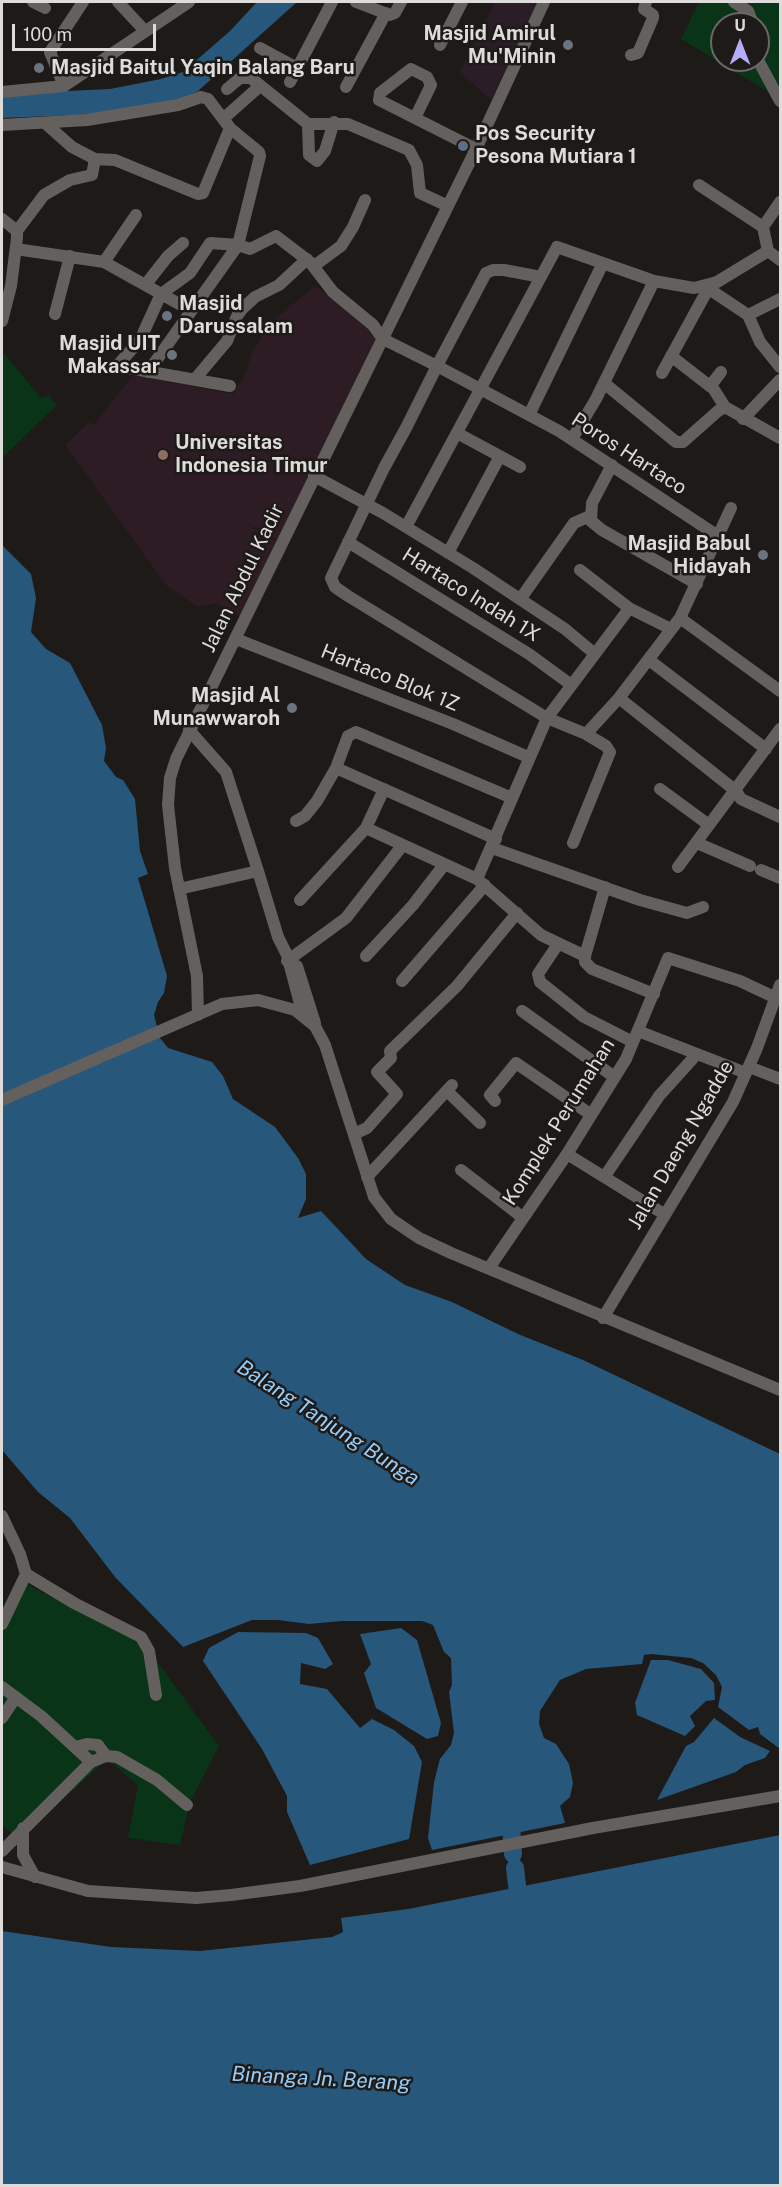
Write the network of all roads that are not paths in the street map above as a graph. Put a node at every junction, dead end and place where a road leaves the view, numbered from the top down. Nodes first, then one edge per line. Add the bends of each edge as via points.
1 (33, 2) edge
2 (83, 2) edge
3 (118, 2) edge
4 (189, 2) edge
5 (332, 2) edge
6 (356, 2) edge
7 (402, 2) edge
8 (462, 2) edge
9 (544, 2) edge
10 (646, 2) edge
11 (735, 2) edge
12 (45, 8) dead end
13 (748, 12) edge
14 (386, 13) junction
15 (145, 31) junction
16 (442, 42) dead end
17 (260, 48) dead end
18 (631, 55) dead end
19 (297, 68) junction
20 (764, 72) edge
21 (290, 82) dead end
22 (64, 86) junction
23 (260, 86) junction
24 (346, 87) dead end
25 (3, 89) edge
26 (227, 89) dead end
27 (780, 101) edge
28 (415, 118) junction
29 (334, 122) junction
30 (45, 123) junction
31 (227, 123) junction
32 (308, 124) junction
33 (2, 125) edge
34 (476, 148) junction
35 (95, 159) junction
36 (699, 185) dead end
37 (365, 200) dead end
38 (780, 202) edge
39 (448, 206) junction
40 (136, 215) dead end
41 (2, 219) edge
42 (763, 227) junction
43 (17, 231) junction
44 (183, 243) dead end
45 (238, 245) junction
46 (16, 249) junction
47 (70, 256) junction
48 (777, 256) edge
49 (104, 262) junction
50 (310, 262) junction
51 (603, 264) junction
52 (541, 277) junction
53 (654, 281) junction
54 (146, 284) junction
55 (707, 288) junction
56 (161, 294) junction
57 (780, 299) edge
58 (190, 310) junction
59 (55, 314) dead end
60 (748, 315) junction
61 (2, 321) edge
62 (382, 339) junction
63 (671, 356) junction
64 (437, 366) junction
65 (780, 367) edge
66 (148, 372) junction
67 (721, 372) dead end
68 (662, 374) dead end
69 (195, 379) junction
70 (780, 380) edge
71 (604, 383) junction
72 (230, 386) dead end
73 (711, 387) junction
74 (481, 390) junction
75 (725, 407) junction
76 (529, 415) junction
77 (743, 419) junction
78 (457, 433) junction
79 (780, 438) edge
80 (572, 439) junction
81 (500, 456) junction
82 (612, 465) junction
83 (520, 467) dead end
84 (314, 477) junction
85 (367, 505) junction
86 (731, 508) dead end
87 (590, 516) junction
88 (406, 527) junction
89 (718, 536) junction
90 (348, 542) junction
91 (448, 553) junction
92 (579, 570) dead end
93 (697, 584) junction
94 (521, 598) junction
95 (629, 608) junction
96 (680, 618) junction
97 (671, 629) junction
98 (236, 639) junction
99 (595, 654) junction
100 (649, 660) junction
101 (570, 684) junction
102 (780, 691) edge
103 (619, 698) junction
104 (547, 718) junction
105 (780, 729) edge
106 (189, 730) junction
107 (586, 734) junction
108 (766, 749) junction
109 (528, 757) junction
110 (336, 768) junction
111 (384, 789) junction
112 (660, 789) dead end
113 (736, 791) junction
114 (512, 798) junction
115 (780, 817) edge
116 (296, 821) dead end
117 (710, 825) junction
118 (366, 828) junction
119 (494, 843) junction
120 (573, 843) dead end
121 (402, 846) junction
122 (692, 847) junction
123 (444, 865) junction
124 (678, 867) dead end
125 (258, 871) junction
126 (780, 878) edge
127 (481, 882) junction
128 (605, 887) junction
129 (179, 890) junction
130 (300, 900) dead end
131 (703, 907) dead end
132 (517, 913) junction
133 (558, 944) junction
134 (366, 956) dead end
135 (585, 956) junction
136 (289, 958) junction
137 (296, 975) junction
138 (402, 981) dead end
139 (780, 985) edge
140 (654, 994) junction
141 (776, 998) junction
142 (522, 1011) dead end
143 (198, 1015) junction
144 (303, 1015) junction
145 (315, 1026) junction
146 (636, 1036) junction
147 (696, 1055) junction
148 (748, 1070) junction
149 (613, 1076) junction
150 (780, 1079) edge
151 (2, 1100) edge
152 (495, 1101) dead end
153 (590, 1114) junction
154 (480, 1123) dead end
155 (354, 1134) junction
156 (567, 1154) junction
157 (461, 1170) dead end
158 (605, 1176) junction
159 (367, 1177) junction
160 (664, 1214) junction
161 (522, 1217) junction
162 (489, 1268) junction
163 (603, 1318) junction
164 (780, 1390) edge
165 (2, 1516) edge
166 (26, 1574) junction
167 (2, 1624) edge
168 (2, 1686) edge
169 (156, 1695) dead end
170 (16, 1696) junction
171 (2, 1718) edge
172 (75, 1747) junction
173 (105, 1756) junction
174 (90, 1762) junction
175 (780, 1796) edge
176 (187, 1805) dead end
177 (22, 1828) junction
178 (2, 1851) edge
179 (2, 1867) edge
180 (35, 1877) junction

1 - 12 street
2 - 22 street via 50,52
3 - 15 street
4 - 15 street
5 - 19 street
6 - 14 street
7 - 14 street via 393,15
8 - 16 street
9 - 34 street, Jalan Abdul Kadir
10 - 18 street via 645,9 653,18 638,53
11 - 13 street
14 - 24 street
15 - 22 street
17 - 19 street
19 - 21 street
20 - 27 street
22 - 25 street
23 - 26 street via 243,77
23 - 31 street
23 - 32 street
28 - 28 street via 378,98 396,78 411,69 431,82
28 - 34 street
29 - 32 street
29 - 32 street via 323,155 317,161 309,155
29 - 39 street via 348,124 409,150 417,165 420,193
30 - 31 street via 155,109 201,97 208,99
30 - 33 street
30 - 35 street via 72,147
31 - 35 street via 203,193 115,160
31 - 45 street via 260,156
34 - 39 street, Jalan Abdul Kadir
35 - 43 street via 92,176 70,180 44,195
36 - 42 street
37 - 50 street via 341,246
38 - 42 street
39 - 62 street, Jalan Abdul Kadir
40 - 49 street
41 - 43 street
42 - 48 street
43 - 46 street
44 - 54 street
45 - 50 street via 253,248 274,236
45 - 56 street via 210,243 190,273
45 - 58 street
46 - 47 street
46 - 61 street
47 - 49 street
47 - 59 street
48 - 55 street
49 - 54 street
50 - 62 street via 333,292 372,325
50 - 69 street via 243,308 227,341
51 - 52 street via 557,247
51 - 53 street
51 - 76 street
52 - 64 street via 504,270 486,273
52 - 74 street
53 - 55 street
53 - 71 street
54 - 56 street
55 - 60 street
55 - 63 street
56 - 58 street
56 - 66 street via 140,340 117,366
57 - 60 street
58 - 66 street
60 - 65 street via 760,342
62 - 64 street, Poros Hartaco
62 - 84 street, Jalan Abdul Kadir
63 - 68 street
63 - 73 street
64 - 74 street, Poros Hartaco
64 - 85 street
66 - 69 street
67 - 73 street
69 - 72 street
70 - 77 street
71 - 75 street via 680,443
71 - 80 street
73 - 75 street
74 - 76 street, Poros Hartaco
74 - 78 street
75 - 77 street
76 - 80 street, Poros Hartaco
77 - 79 street
78 - 81 street
78 - 88 street
80 - 82 street, Poros Hartaco
81 - 83 street
81 - 91 street
82 - 87 street via 592,503
82 - 89 street, Poros Hartaco
84 - 85 street
84 - 98 street, Jalan Abdul Kadir
85 - 88 street
85 - 90 street
86 - 89 street
87 - 93 street via 602,530
87 - 94 street via 574,523
88 - 91 street
89 - 93 street
90 - 101 street, Hartaco Indah 1X
90 - 104 street via 332,572 335,587
91 - 94 street
92 - 95 street
93 - 96 street
94 - 99 street
95 - 97 street
95 - 99 street
96 - 97 street
96 - 102 street
97 - 100 street
98 - 106 street, Jalan Abdul Kadir
98 - 109 street, Hartaco Blok 1Z
99 - 101 street
100 - 103 street
100 - 108 street
101 - 104 street
103 - 107 street
103 - 113 street
104 - 107 street
104 - 109 street
105 - 108 street
106 - 125 street via 226,772
106 - 129 street, Jalan Abdul Kadir via 170,778 168,805
107 - 120 street via 610,752
108 - 113 street
109 - 114 street
110 - 111 street
110 - 114 street via 348,736 360,733
110 - 116 street via 310,810
111 - 118 street
111 - 119 street
112 - 117 street
113 - 115 street via 741,799
113 - 117 street
114 - 119 street
117 - 122 street
118 - 121 street
118 - 130 street
119 - 127 street
119 - 128 street
121 - 123 street
121 - 136 street via 346,918
122 - 124 street
122 - 126 street
123 - 127 street
123 - 134 street
125 - 129 street
125 - 136 street
127 - 132 street
127 - 138 street
128 - 131 street via 687,913
128 - 135 street
129 - 143 street, Jalan Abdul Kadir via 197,976
132 - 133 street via 541,935
132 - 155 street via 458,986 390,1052 391,1058 376,1072 397,1094 367,1128
133 - 135 street
133 - 146 street via 538,974 540,982 584,1017
135 - 140 street via 592,969
136 - 137 street
137 - 144 street
137 - 145 street
139 - 141 street, Jalan Daeng Ngadde
140 - 141 street, Komplek Perumahan via 671,957
140 - 146 street, Komplek Perumahan
141 - 148 street, Jalan Daeng Ngadde
142 - 149 street
143 - 144 street via 222,1004 258,1000
143 - 151 street
144 - 145 street
145 - 155 street via 330,1055
146 - 147 street
146 - 149 street, Komplek Perumahan
147 - 148 street
147 - 158 street via 659,1096
148 - 150 street
148 - 160 street, Jalan Daeng Ngadde via 733,1102
149 - 153 street, Komplek Perumahan
152 - 153 street via 490,1095 516,1064
153 - 156 street, Komplek Perumahan
154 - 159 street via 449,1088
155 - 159 street
156 - 158 street
156 - 161 street, Komplek Perumahan
157 - 161 street
158 - 160 street
159 - 162 street via 380,1208 391,1219 431,1244
160 - 163 street, Jalan Daeng Ngadde
161 - 162 street, Komplek Perumahan
162 - 163 street
163 - 164 street
165 - 166 street
166 - 167 street
166 - 169 street via 141,1637 149,1651
168 - 170 street
170 - 171 street
170 - 172 street
172 - 173 street via 98,1745
172 - 174 street
173 - 174 street
173 - 176 street via 117,1757 142,1770
174 - 177 street
175 - 180 street via 502,1845 289,1888 196,1898 88,1891
177 - 178 street
177 - 180 street via 23,1856
179 - 180 street

